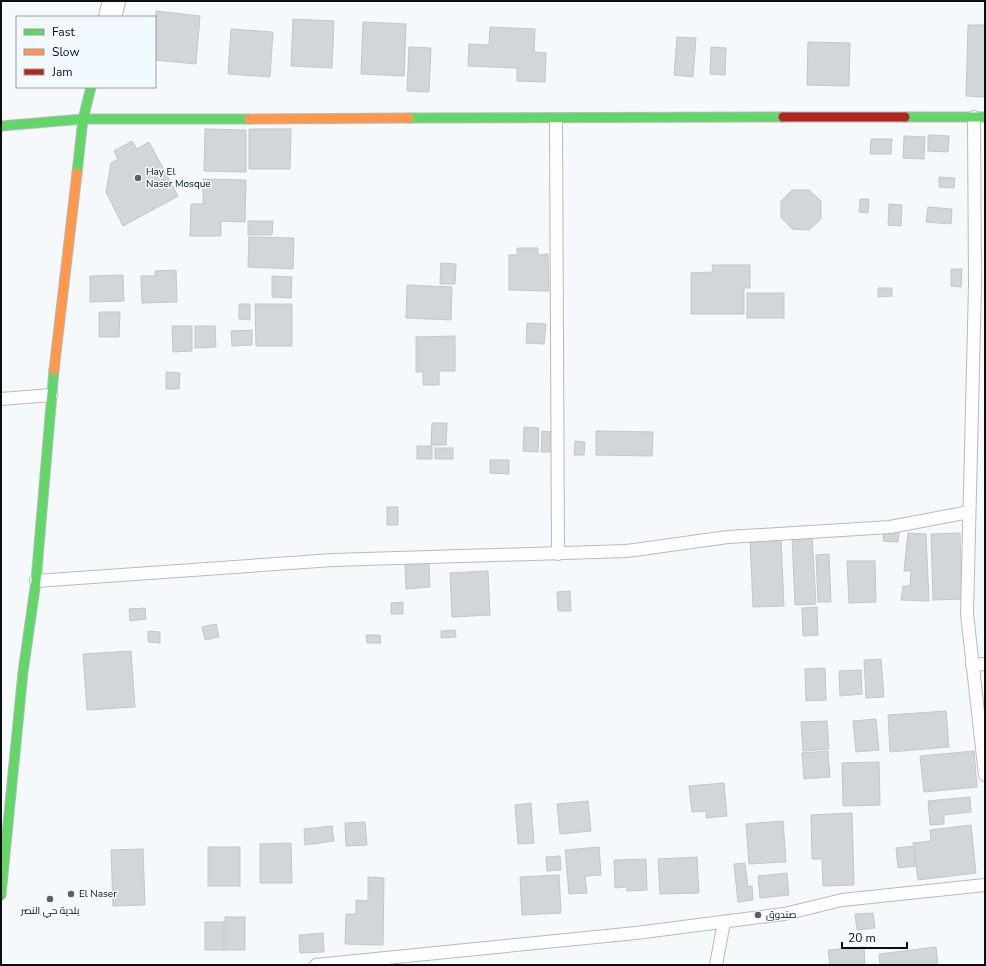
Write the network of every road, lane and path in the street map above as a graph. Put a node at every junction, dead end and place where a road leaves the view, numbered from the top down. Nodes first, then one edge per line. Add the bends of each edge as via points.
1 (114, 1) edge
2 (110, 16) edge
3 (91, 88) edge
4 (980, 117) edge
5 (82, 119) junction
6 (556, 119) junction
7 (1, 126) edge
8 (985, 358) edge
9 (973, 367) junction
10 (51, 395) junction
11 (1, 399) edge
12 (969, 512) junction
13 (558, 554) junction
14 (36, 581) junction
15 (985, 664) edge
16 (972, 665) junction
17 (985, 775) edge
18 (985, 885) edge
19 (1, 895) edge
20 (724, 922) junction
21 (316, 965) edge
22 (716, 965) edge

1 - 2 street
3 - 5 street
4 - 6 street
4 - 9 lane
5 - 6 street
5 - 7 street
5 - 10 street
6 - 13 lane
8 - 9 lane
9 - 12 lane
10 - 11 lane
10 - 14 street
12 - 13 lane via 890,527 728,537 627,552
12 - 16 lane via 967,614
13 - 14 lane via 333,560
14 - 19 street via 23,672
15 - 16 lane
16 - 17 lane
18 - 20 lane via 842,900 784,914
20 - 21 lane
20 - 22 lane

